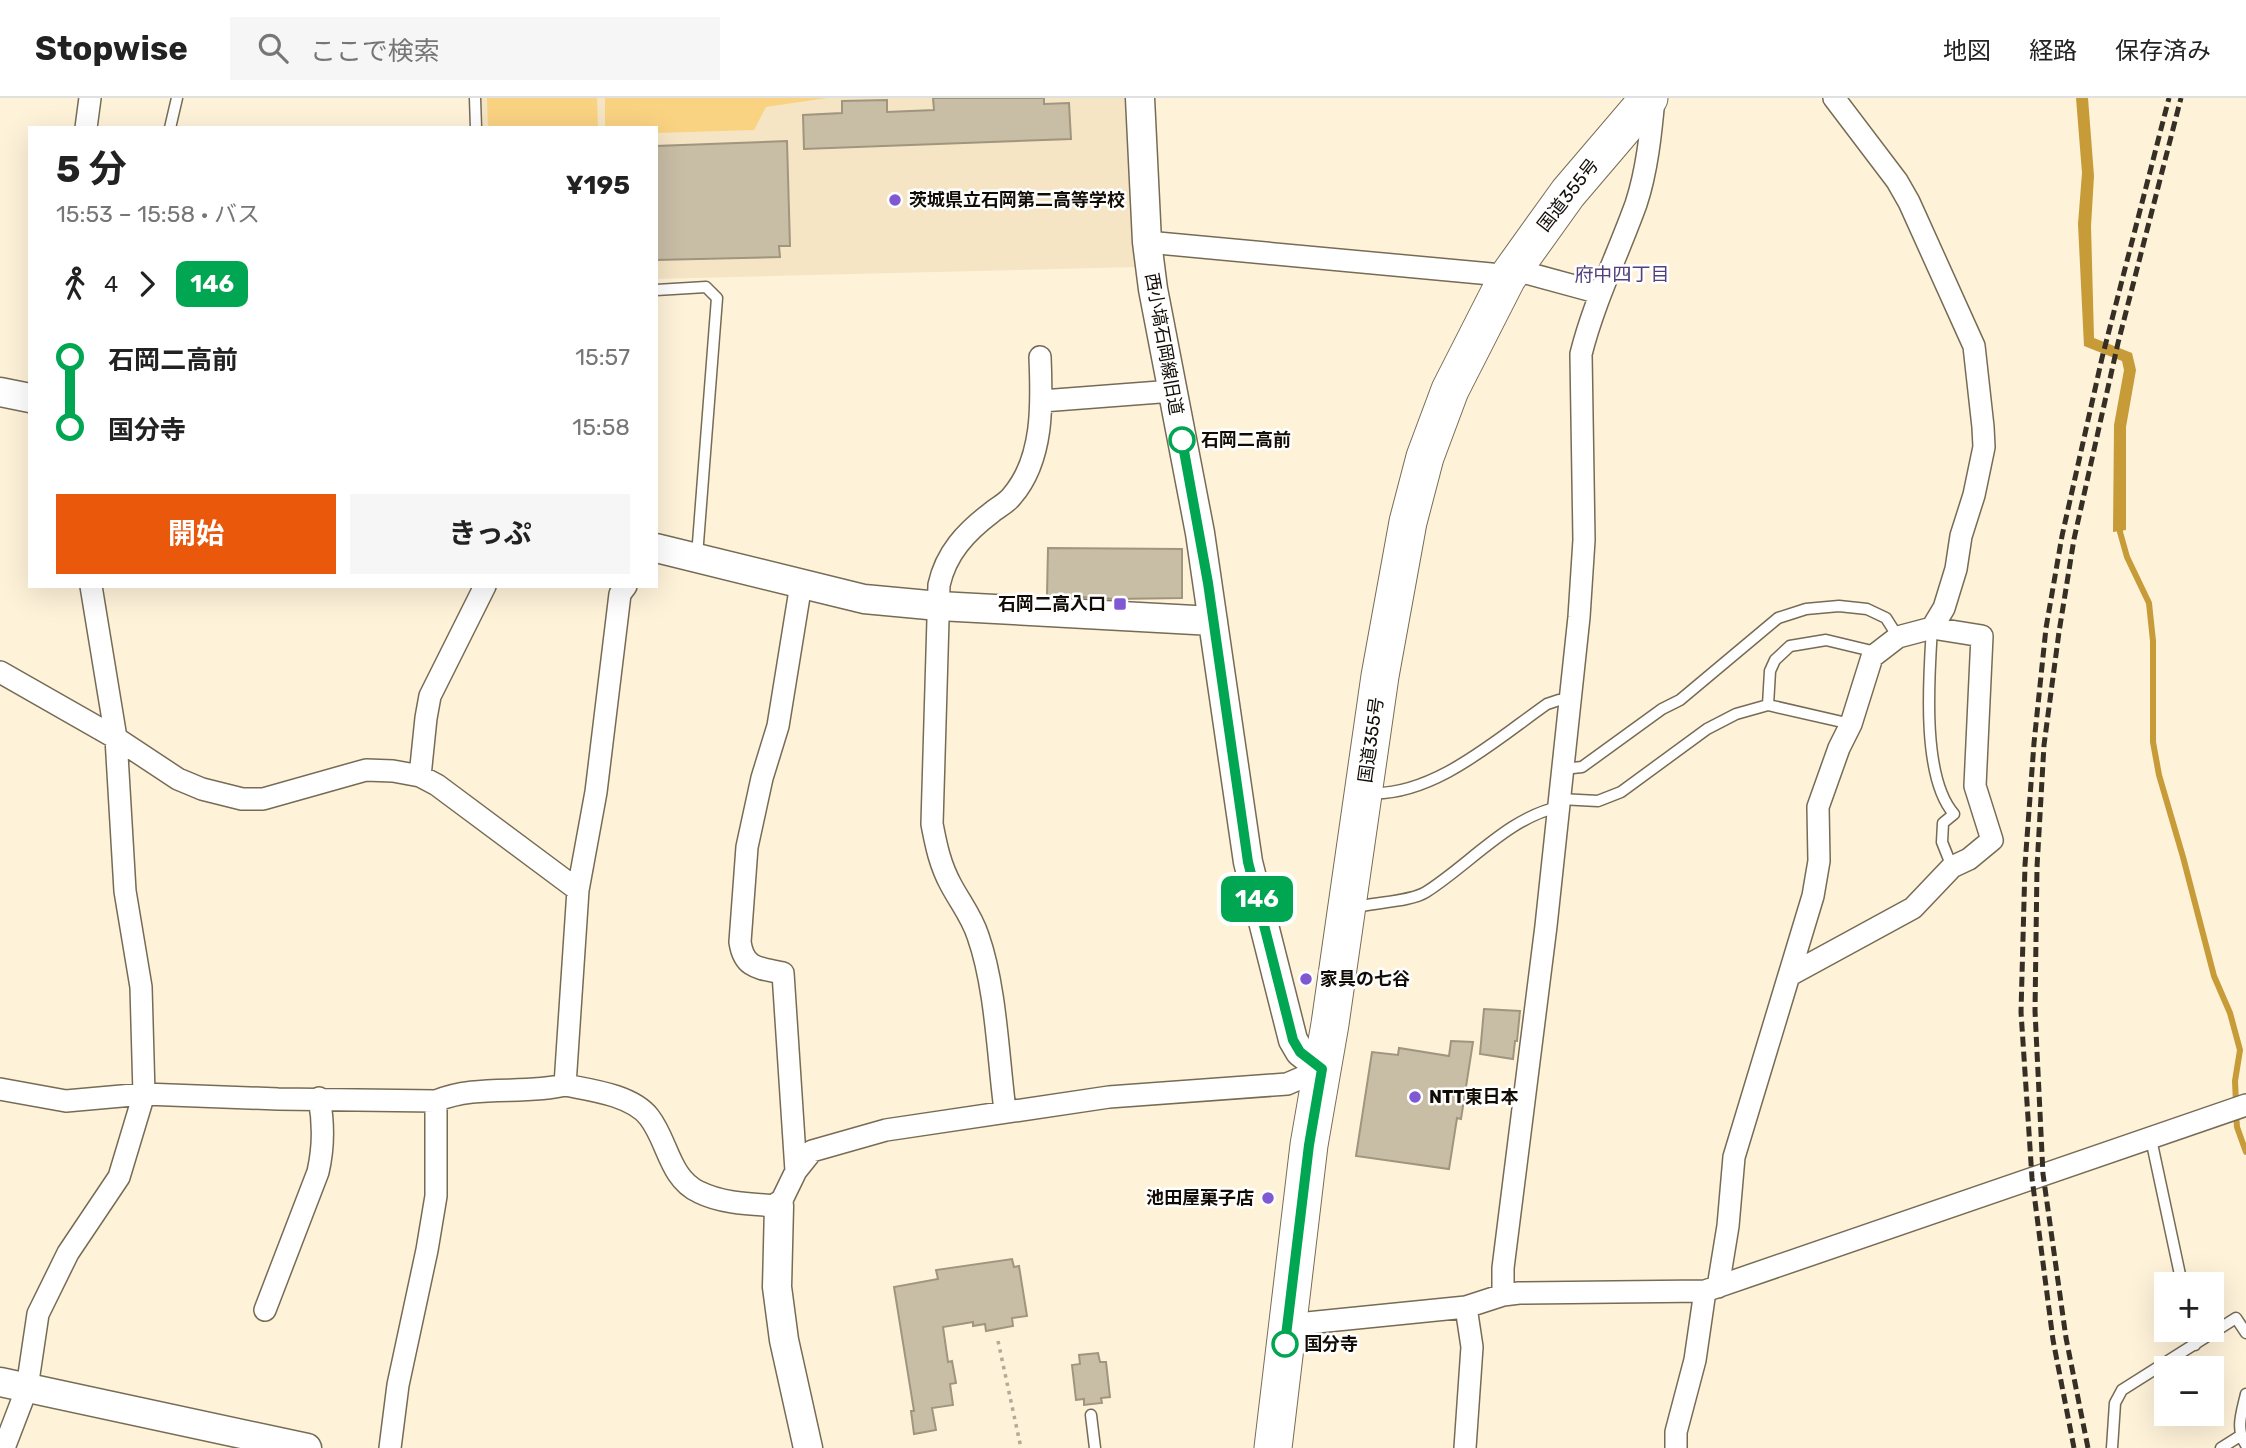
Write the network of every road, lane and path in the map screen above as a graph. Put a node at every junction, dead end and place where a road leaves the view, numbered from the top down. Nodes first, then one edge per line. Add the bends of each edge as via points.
1 (90, 98) edge
2 (177, 98) edge
3 (475, 98) edge
4 (1140, 98) edge
5 (1651, 98) edge
6 (1834, 98) edge
7 (86, 126) edge
8 (170, 126) edge
9 (476, 126) edge
10 (1147, 242) junction
11 (1509, 274) junction
12 (658, 290) edge
13 (1600, 293) junction
14 (1040, 357) dead end
15 (1172, 391) junction
16 (0, 392) edge
17 (28, 398) edge
18 (1042, 401) junction
19 (658, 548) edge
20 (697, 558) junction
21 (801, 584) junction
22 (91, 588) edge
23 (484, 588) edge
24 (624, 588) edge
25 (939, 606) junction
26 (1213, 621) junction
27 (1932, 628) junction
28 (1898, 637) junction
29 (1877, 653) junction
30 (0, 672) edge
31 (1571, 700) junction
32 (1768, 705) junction
33 (1851, 724) junction
34 (116, 738) junction
35 (1563, 769) junction
36 (420, 776) junction
37 (1363, 793) junction
38 (1560, 803) junction
39 (1952, 867) junction
40 (578, 890) junction
41 (1362, 906) dead end
42 (1790, 975) junction
43 (1322, 1069) junction
44 (565, 1085) junction
45 (0, 1089) edge
46 (144, 1094) junction
47 (319, 1098) junction
48 (436, 1101) junction
49 (2246, 1105) edge
50 (1005, 1110) junction
51 (2151, 1139) junction
52 (796, 1171) junction
53 (779, 1206) junction
54 (2179, 1272) edge
55 (1711, 1289) junction
56 (1503, 1295) junction
57 (1466, 1307) junction
58 (265, 1310) dead end
59 (1287, 1325) junction
60 (2246, 1333) edge
61 (998, 1341) dead end
62 (2194, 1342) edge
63 (2195, 1345) junction
64 (13, 1385) edge
65 (2246, 1394) edge
66 (1091, 1415) dead end
67 (2243, 1440) edge
68 (4, 1448) edge
69 (307, 1448) edge
70 (390, 1448) edge
71 (808, 1448) edge
72 (1021, 1448) edge
73 (1096, 1448) edge
74 (1273, 1448) edge
75 (1465, 1448) edge
76 (1676, 1448) edge
77 (2112, 1448) edge
78 (2221, 1448) edge

1 - 7 street
2 - 8 lane
3 - 9 lane
4 - 10 street, 西小塙石岡線旧道
5 - 11 highway, 国道355号 via 1568,193
5 - 13 street via 1651,127 1637,200
6 - 27 street via 1909,202 1974,346 1984,447 1956,569 1944,608
10 - 11 street
10 - 15 street, 西小塙石岡線旧道
11 - 13 street
11 - 37 highway, 国道355号 via 1450,390 1425,457 1396,584
12 - 20 lane via 706,287 717,298
13 - 31 street via 1581,354 1584,540
14 - 18 street
15 - 18 street
15 - 26 street, 西小塙石岡線旧道
16 - 17 street
18 - 25 street via 1024,480 949,556 939,584
19 - 20 street
20 - 21 street
21 - 25 street via 864,599
21 - 52 street via 778,726 747,847 740,942 742,957 752,966 783,973
22 - 34 street
23 - 36 street via 430,696
24 - 40 street via 620,594 596,792
25 - 26 street
25 - 50 street via 932,824 937,853 965,905 987,966
26 - 43 street, 西小塙石岡線旧道 via 1248,862 1277,982 1293,1040 1300,1052
27 - 28 street
27 - 39 lane via 1928,693 1937,780 1944,802 1954,814 1943,823 1942,842
27 - 39 street via 1982,636 1975,786 1992,840
28 - 29 street
28 - 35 lane via 1886,618 1867,609 1806,609 1778,618 1680,700 1583,767
29 - 32 lane via 1826,640 1790,646 1770,671
29 - 33 street
30 - 34 street
31 - 35 street
31 - 37 lane via 1547,704 1437,779 1398,792
32 - 33 lane
32 - 38 lane via 1707,729 1621,792 1598,801
33 - 42 street via 1818,807 1819,861
34 - 36 street via 178,779 242,799 263,799 366,770
34 - 46 street via 125,891 141,988
35 - 38 street
36 - 40 street
37 - 43 highway, 国道355号
38 - 41 lane via 1541,810 1426,892
38 - 56 street
39 - 42 street via 1913,908
40 - 44 street
42 - 55 street via 1734,1157 1728,1227
43 - 50 street via 1287,1084
43 - 59 highway, 国道355号
44 - 48 street via 460,1093
44 - 53 street via 604,1092 649,1116 681,1178 699,1192 733,1202
45 - 46 street via 66,1101
46 - 47 street
46 - 64 street via 119,1177 68,1253 38,1314
47 - 48 street
47 - 58 street via 323,1149 318,1172
48 - 70 street via 436,1196
49 - 51 street
50 - 52 street via 853,1139 812,1151
51 - 54 lane
51 - 55 street
52 - 53 street
53 - 71 street via 778,1287 784,1340
55 - 56 street
55 - 76 street
56 - 57 street
57 - 59 street
57 - 75 street via 1472,1347
59 - 74 highway, 国道355号
60 - 63 lane via 2236,1318
61 - 72 path
62 - 63 lane
63 - 77 lane via 2122,1390 2115,1403
64 - 68 street
64 - 69 street
65 - 67 lane via 2239,1427
66 - 73 lane
67 - 78 lane

